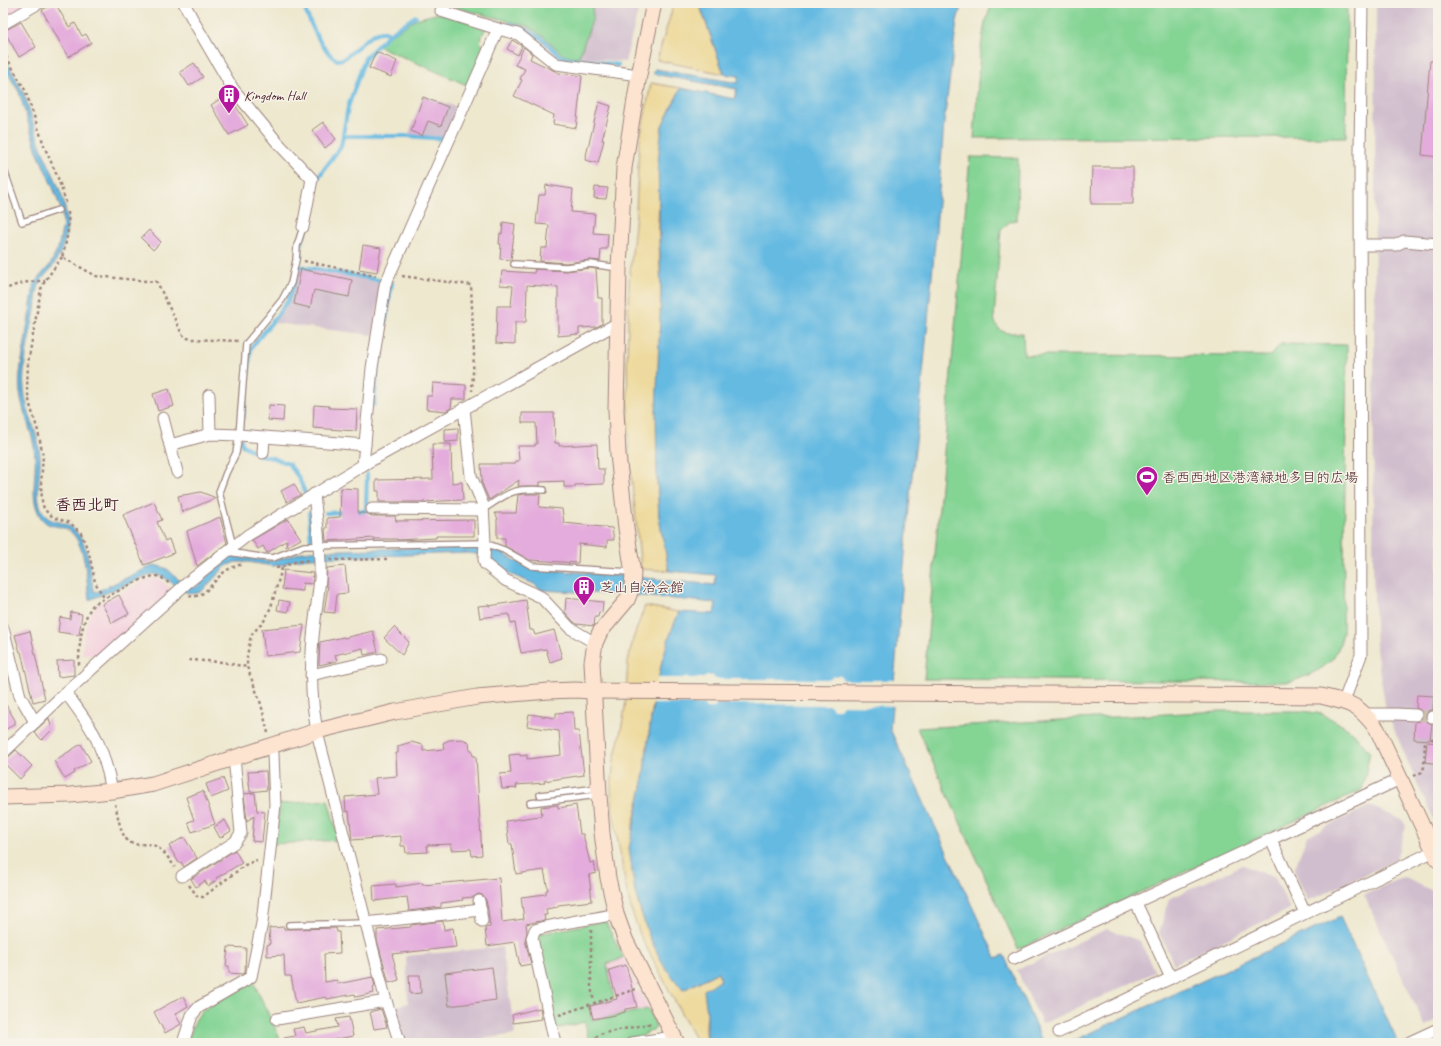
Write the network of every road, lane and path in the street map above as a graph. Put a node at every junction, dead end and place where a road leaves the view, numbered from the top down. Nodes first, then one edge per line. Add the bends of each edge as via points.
1 (39, 3) edge
2 (184, 3) edge
3 (445, 3) edge
4 (654, 3) edge
5 (1362, 3) edge
6 (3, 24) edge
7 (498, 29) junction
8 (3, 51) edge
9 (639, 75) junction
10 (3, 167) edge
11 (58, 210) dead end
12 (303, 227) joint
13 (1438, 244) edge
14 (1361, 245) junction
15 (62, 256) junction
16 (296, 260) junction
17 (514, 264) dead end
18 (619, 268) junction
19 (389, 276) junction
20 (45, 281) junction
21 (3, 291) edge
22 (618, 322) junction
23 (246, 344) junction
24 (209, 395) dead end
25 (468, 406) junction
26 (163, 418) dead end
27 (210, 434) junction
28 (239, 435) junction
29 (264, 437) junction
30 (170, 445) junction
31 (365, 445) junction
32 (264, 453) dead end
33 (363, 465) junction
34 (178, 472) dead end
35 (544, 490) dead end
36 (314, 494) junction
37 (372, 509) dead end
38 (483, 510) junction
39 (485, 543) junction
40 (320, 545) junction
41 (229, 549) junction
42 (390, 559) dead end
43 (320, 560) junction
44 (249, 564) dead end
45 (282, 566) junction
46 (270, 568) dead end
47 (633, 572) junction
48 (179, 591) junction
49 (104, 598) junction
50 (3, 628) edge
51 (595, 643) junction
52 (381, 659) dead end
53 (188, 660) dead end
54 (247, 667) junction
55 (311, 675) junction
56 (78, 682) junction
57 (592, 691) junction
58 (66, 693) junction
59 (1344, 701) junction
60 (1366, 714) junction
61 (1416, 716) tunnel mouth
62 (35, 722) junction
63 (317, 731) junction
64 (1430, 739) dead end
65 (1425, 740) dead end
66 (1438, 740) edge
67 (271, 745) junction
68 (3, 753) edge
69 (234, 757) junction
70 (1406, 778) junction
71 (112, 791) junction
72 (599, 792) junction
73 (540, 795) dead end
74 (3, 797) edge
75 (530, 804) dead end
76 (1271, 840) junction
77 (1436, 856) edge
78 (269, 857) junction
79 (182, 876) junction
80 (1136, 903) junction
81 (481, 911) dead end
82 (1305, 913) junction
83 (616, 914) junction
84 (591, 920) junction
85 (365, 922) junction
86 (289, 925) dead end
87 (1014, 959) dead end
88 (1171, 978) junction
89 (640, 988) dead end
90 (386, 1001) junction
91 (594, 1002) junction
92 (277, 1019) dead end
93 (550, 1019) junction
94 (658, 1022) dead end
95 (1438, 1029) edge
96 (1059, 1032) dead end
97 (676, 1040) edge
98 (1410, 1042) dead end
99 (183, 1043) edge
100 (400, 1043) edge
101 (555, 1043) edge
102 (586, 1043) edge
103 (632, 1043) edge

1 - 6 street
2 - 12 street via 233,89 312,179
3 - 7 street via 440,11
4 - 9 street
5 - 14 street
7 - 9 street via 518,34 556,64
7 - 19 street
8 - 15 path via 25,90 66,203 68,239
9 - 18 street via 624,168
10 - 11 lane via 22,222
12 - 16 lane
13 - 14 street via 1404,241 1396,245
14 - 59 street via 1361,655
15 - 20 path
15 - 23 path via 96,276 157,282 186,338 240,341
16 - 19 path
16 - 23 lane via 291,283 282,300
17 - 18 lane via 566,267 590,264
18 - 22 street
19 - 25 path via 470,286 474,354
19 - 31 street via 385,285 372,368
20 - 21 path via 14,285
20 - 49 path via 41,289 29,356 27,389 43,456 42,501 48,513 70,523 81,533 89,553 95,582
22 - 25 street
22 - 47 street via 618,454
23 - 28 lane
24 - 27 street
25 - 33 street
25 - 38 street via 471,476
26 - 30 street
27 - 28 street
27 - 30 street
28 - 29 street
28 - 41 lane via 236,454 219,492
29 - 31 street
29 - 32 street
30 - 34 street
31 - 33 street
33 - 36 street
35 - 38 lane via 516,490
36 - 40 street
36 - 41 street
37 - 38 street
38 - 39 street
39 - 40 lane
39 - 47 lane via 504,550 532,566
39 - 51 street via 485,564 505,580 541,597 570,628
40 - 41 lane via 304,546 273,558
40 - 43 street
41 - 48 street
42 - 43 path
43 - 45 path
43 - 55 street
44 - 48 path via 230,568 198,596 186,595
45 - 46 path
45 - 54 path via 271,608 264,621 251,635
47 - 51 street via 632,587 627,600 600,632
48 - 49 path via 164,579 153,576
48 - 56 street
49 - 56 path via 87,612 79,652
50 - 62 street via 20,696
51 - 57 street
52 - 55 street
53 - 54 path via 222,662
54 - 67 path via 261,704
55 - 63 street
56 - 58 street
57 - 59 street via 1321,696
57 - 63 street via 549,691 477,697 395,712
57 - 72 street
58 - 62 street
58 - 71 street via 97,740
59 - 60 street
60 - 61 street
60 - 70 street
62 - 68 street
63 - 67 street
63 - 85 street
64 - 66 path
65 - 70 path via 1422,772
67 - 69 street
67 - 78 street via 275,805
69 - 71 street via 153,784
69 - 79 street via 242,833 235,842
70 - 76 street
70 - 77 street
71 - 74 street via 63,796
71 - 79 path via 121,830 127,840 131,843 152,845 164,852
72 - 73 lane
72 - 75 lane
72 - 83 street via 608,878
76 - 80 street
76 - 82 street
77 - 82 street
78 - 79 path via 245,865 203,897 198,896
78 - 99 street via 262,923 251,977 199,1007 192,1015
80 - 87 street
80 - 88 street
81 - 85 street
82 - 88 street
83 - 84 street
83 - 97 street via 625,939
84 - 91 path via 591,987
84 - 93 street via 536,930 532,938
85 - 86 lane
85 - 90 street
88 - 96 street
89 - 91 path
90 - 92 street
90 - 100 street
91 - 93 path
93 - 101 street
94 - 102 path via 599,1034 593,1041
95 - 98 street
97 - 103 street

